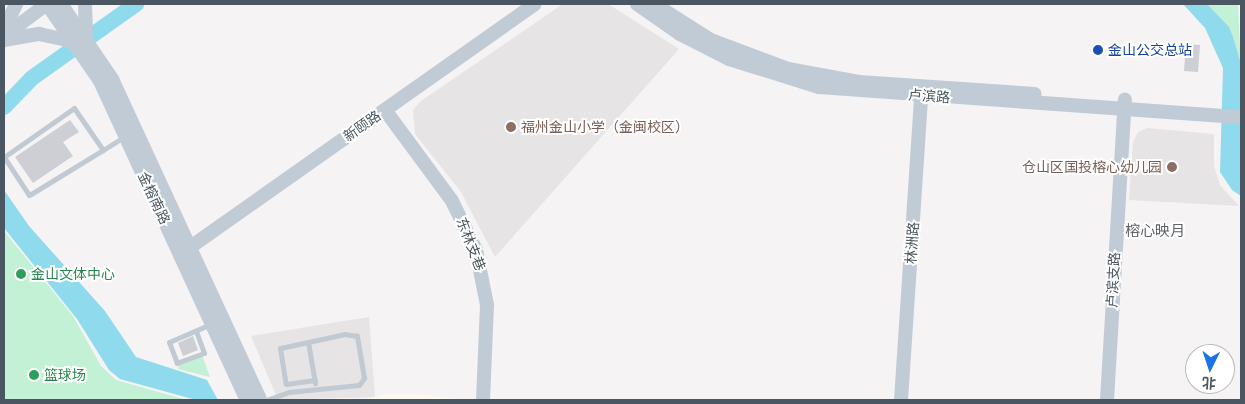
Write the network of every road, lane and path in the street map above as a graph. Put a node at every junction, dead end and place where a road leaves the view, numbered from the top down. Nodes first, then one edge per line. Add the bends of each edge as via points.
1 (16, 4) edge
2 (47, 4) edge
3 (61, 4) edge
4 (85, 4) edge
5 (535, 4) edge
6 (637, 4) edge
7 (654, 4) edge
8 (4, 29) edge
9 (78, 34) junction
10 (4, 36) edge
11 (4, 40) edge
12 (94, 59) junction
13 (922, 91) junction
14 (1124, 104) junction
15 (1241, 107) edge
16 (385, 110) junction
17 (1226, 111) junction
18 (1241, 117) edge
19 (126, 136) junction
20 (103, 150) junction
21 (189, 248) junction
22 (212, 324) junction
23 (196, 330) junction
24 (308, 342) junction
25 (315, 380) junction
26 (316, 389) junction
27 (247, 400) edge
28 (260, 400) edge
29 (266, 400) edge
30 (483, 400) edge
31 (901, 400) edge
32 (1107, 400) edge

1 - 8 main road
2 - 9 main road, 金榕南路
2 - 10 main road
3 - 9 main road, 金榕南路
4 - 9 main road
5 - 16 main road, 新颐路
6 - 13 main road, 卢滨路 via 711,50 778,77 839,90
7 - 13 main road via 711,40 788,69 838,80
9 - 11 main road via 40,34
9 - 12 main road, 金榕南路
12 - 19 main road, 金榕南路
12 - 21 main road, 金榕南路
13 - 14 main road, 卢滨路
13 - 31 main road, 林洲路
14 - 17 main road, 卢滨路
14 - 32 main road, 卢滨支路
15 - 17 main road
16 - 21 main road, 新颐路
16 - 30 main road, 东林支巷 via 455,206 476,250 487,315
17 - 18 main road
19 - 20 lane
19 - 22 main road, 金榕南路
20 - 20 lane via 29,195 4,157 74,108
21 - 28 main road, 金榕南路
22 - 23 lane
22 - 27 main road, 金榕南路
23 - 23 lane via 169,342 178,363 204,353
24 - 25 lane
24 - 25 lane via 280,348 278,354 286,384
24 - 26 lane via 345,334 357,336 363,383
25 - 26 lane
26 - 29 lane via 279,394

